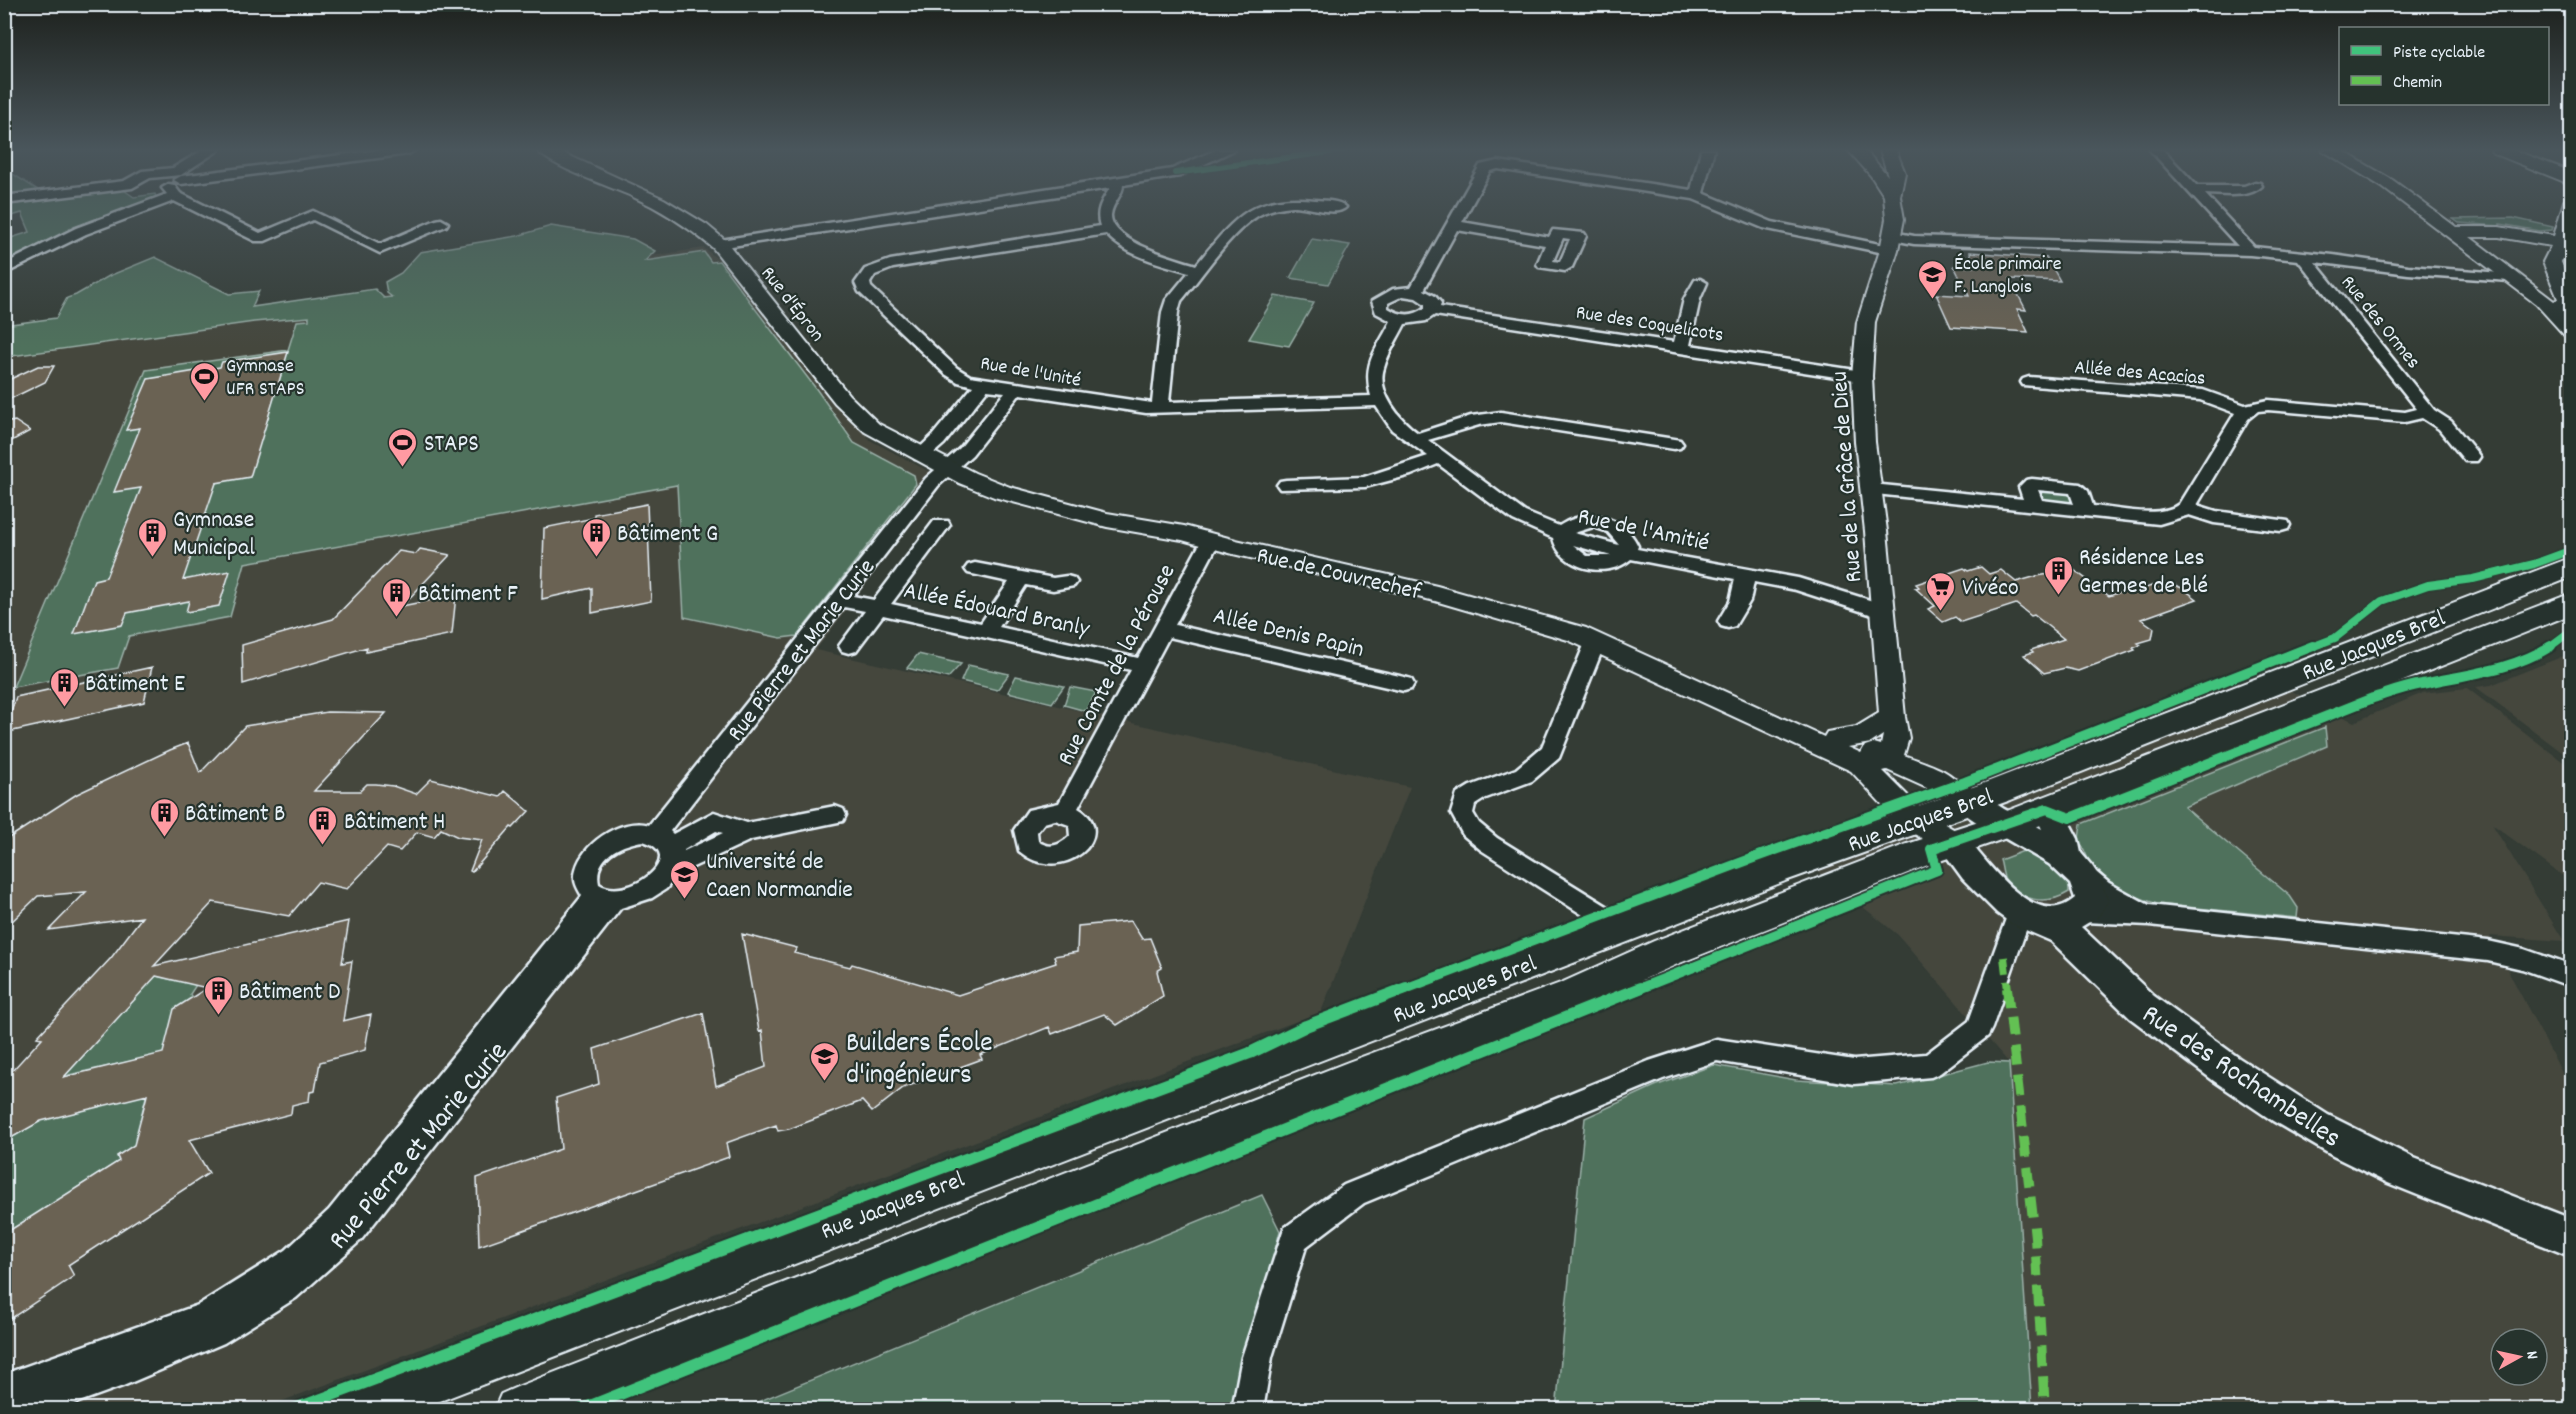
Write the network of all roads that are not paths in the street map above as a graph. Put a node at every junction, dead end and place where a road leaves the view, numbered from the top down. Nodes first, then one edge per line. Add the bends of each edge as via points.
1 (111, 216) edge
2 (225, 216) edge
3 (312, 216) edge
4 (316, 216) edge
5 (680, 216) edge
6 (904, 216) edge
7 (1104, 216) edge
8 (1250, 216) edge
9 (1458, 216) edge
10 (1746, 216) edge
11 (1895, 216) edge
12 (2218, 216) edge
13 (2431, 216) edge
14 (2568, 216) edge
15 (441, 223) dead end
16 (1453, 225) junction
17 (1109, 229) junction
18 (2452, 232) junction
19 (2565, 232) edge
20 (1554, 242) dead end
21 (1891, 243) junction
22 (719, 244) junction
23 (2250, 251) junction
24 (2304, 258) junction
25 (4, 270) edge
26 (1197, 270) junction
27 (2510, 277) junction
28 (1700, 284) dead end
29 (1415, 293) junction
30 (1432, 310) junction
31 (2556, 314) junction
32 (1400, 319) junction
33 (2571, 332) edge
34 (1681, 348) junction
35 (1862, 376) junction
36 (2030, 382) dead end
37 (983, 384) junction
38 (1014, 391) junction
39 (1380, 401) junction
40 (1160, 408) junction
41 (2245, 411) junction
42 (2425, 412) junction
43 (872, 428) joint
44 (1415, 439) junction
45 (1674, 444) dead end
46 (921, 455) junction
47 (2471, 457) dead end
48 (1439, 458) junction
49 (950, 469) junction
50 (1286, 485) dead end
51 (1872, 489) junction
52 (2186, 508) junction
53 (941, 525) dead end
54 (2281, 525) dead end
55 (1562, 535) junction
56 (1210, 540) junction
57 (1627, 552) junction
58 (2571, 566) edge
59 (975, 569) dead end
60 (1746, 573) junction
61 (1022, 579) junction
62 (1067, 582) dead end
63 (839, 599) junction
64 (2571, 603) edge
65 (878, 608) junction
66 (1882, 611) junction
67 (1728, 621) dead end
68 (1163, 629) junction
69 (986, 632) junction
70 (1595, 643) junction
71 (849, 646) dead end
72 (1143, 666) junction
73 (1404, 684) dead end
74 (1892, 717) junction
75 (1801, 736) junction
76 (1836, 739) junction
77 (1890, 758) junction
78 (1860, 764) junction
79 (2047, 809) junction
80 (1065, 812) dead end
81 (1946, 812) junction
82 (835, 815) dead end
83 (2006, 825) junction
84 (747, 832) junction
85 (666, 849) junction
86 (2073, 866) junction
87 (606, 897) junction
88 (2084, 912) junction
89 (2149, 915) junction
90 (2032, 917) junction
91 (1608, 923) junction
92 (2093, 960) junction
93 (2571, 977) edge
94 (2571, 1238) edge
95 (4, 1390) edge
96 (12, 1410) edge
97 (357, 1410) edge
98 (517, 1410) edge
99 (1247, 1410) edge

1 - 25 street
2 - 3 street via 260,238
4 - 15 street via 380,249
5 - 22 street, Rue d'Épron
6 - 22 street
7 - 17 street
8 - 26 street
9 - 16 street
10 - 21 street via 1768,225
11 - 21 street, Rue de la Grâce de Dieu
12 - 23 street
13 - 18 street
14 - 19 street
16 - 20 street
16 - 29 street
17 - 26 street via 1130,246
17 - 37 street, Rue de l'Unité via 890,264 865,276 864,289 934,355 964,379
18 - 19 street
18 - 27 street
19 - 31 street via 2552,262 2568,301 2559,306
21 - 23 street via 1914,240
21 - 35 street, Rue de la Grâce de Dieu via 1866,322
22 - 43 street, Rue d'Épron via 822,377
23 - 24 street
24 - 27 street
24 - 42 street, Rue des Ormes
26 - 40 street via 1174,300 1170,312
27 - 31 street
28 - 34 street via 1692,299
29 - 30 street via 1430,300
29 - 32 street via 1398,292 1380,301 1381,310
30 - 32 street via 1420,318
30 - 34 street, Rue des Coquelicots
31 - 33 street
32 - 39 street, Rue de l'Amitié via 1375,369
34 - 35 street, Rue des Coquelicots
35 - 51 street, Rue de la Grâce de Dieu
36 - 41 street, Allée des Acacias via 2203,395
37 - 38 street, Rue de l'Unité
37 - 46 street
38 - 40 street, Rue de l'Unité
38 - 49 street, Rue Pierre et Marie Curie
39 - 40 street, Rue de l'Unité
39 - 44 street, Rue de l'Amitié via 1398,426
41 - 42 street via 2268,405 2405,417
41 - 52 street
42 - 47 street, Rue des Ormes via 2445,425
43 - 46 street, Rue de Couvrechef
44 - 45 street via 1477,420 1501,417
44 - 48 street, Rue de l'Amitié
46 - 49 street, Rue de Couvrechef
48 - 50 street via 1365,482
48 - 55 street, Rue de l'Amitié via 1519,516
49 - 56 street, Rue de Couvrechef via 1030,500
49 - 63 street, Rue Pierre et Marie Curie via 932,482
51 - 52 street via 2034,506 2028,487 2032,484 2074,488 2079,491 2086,511 2159,518
51 - 66 street, Rue de la Grâce de Dieu
52 - 54 street via 2214,518
53 - 65 street
55 - 57 street via 1564,549 1580,560 1603,564
55 - 57 street via 1573,524 1603,523 1621,532 1629,546
56 - 68 street, Rue Comte de la Pérouse
56 - 70 street, Rue de Couvrechef via 1502,611
57 - 60 street, Rue de l'Amitié
58 - 81 main road, Rue Jacques Brel
59 - 61 street
60 - 66 street, Rue de l'Amitié via 1798,584
60 - 67 street via 1740,601
61 - 62 street
61 - 69 street
63 - 65 street, Allée Édouard Branly
63 - 85 street, Rue Pierre et Marie Curie
64 - 79 main road, Rue Jacques Brel
65 - 69 street, Allée Édouard Branly
65 - 71 street
66 - 74 street, Rue de la Grâce de Dieu
68 - 72 street, Rue Comte de la Pérouse
68 - 73 street, Allée Denis Papin
69 - 72 street, Allée Édouard Branly
70 - 75 street, Rue de Couvrechef
70 - 91 street via 1551,752 1524,775 1465,800 1462,813 1471,829 1489,844
72 - 80 street, Rue Comte de la Pérouse
74 - 76 street via 1862,736
74 - 77 street, Rue de la Grâce de Dieu via 1897,730
75 - 76 street, Rue de Couvrechef
75 - 78 street, Rue de Couvrechef
76 - 77 street, Rue de Couvrechef
77 - 78 street
77 - 81 street, Rue de Couvrechef via 1931,777
78 - 81 street, Rue de Couvrechef
79 - 83 main road, Rue Jacques Brel
79 - 86 main road
81 - 83 main road, Rue Jacques Brel
81 - 90 main road, Rue des Rochambelles via 1990,890
81 - 91 main road, Rue Jacques Brel
81 - 98 main road, Rue Jacques Brel via 1667,952 1576,993
82 - 84 street
83 - 86 main road
84 - 85 street
84 - 85 street via 714,821
85 - 87 street, Rue Pierre et Marie Curie via 652,888 633,896
85 - 87 street via 630,834 606,844 589,862 586,881 590,889
86 - 88 main road via 2090,887 2092,901
86 - 89 street via 2101,890
87 - 95 street, Rue Pierre et Marie Curie via 339,1220 296,1260 206,1317
87 - 96 street, Rue Pierre et Marie Curie via 351,1230 286,1288 213,1332 123,1371
88 - 89 street
88 - 90 main road via 2062,921
88 - 92 main road
89 - 93 street via 2488,951 2524,958
90 - 92 main road, Rue des Rochambelles via 2060,929
90 - 99 street via 1979,1028 1931,1065 1854,1072 1717,1050 1658,1069 1354,1194 1294,1238 1257,1356
91 - 97 main road, Rue Jacques Brel
92 - 94 main road, Rue des Rochambelles via 2141,1006 2274,1101 2329,1134 2416,1178

